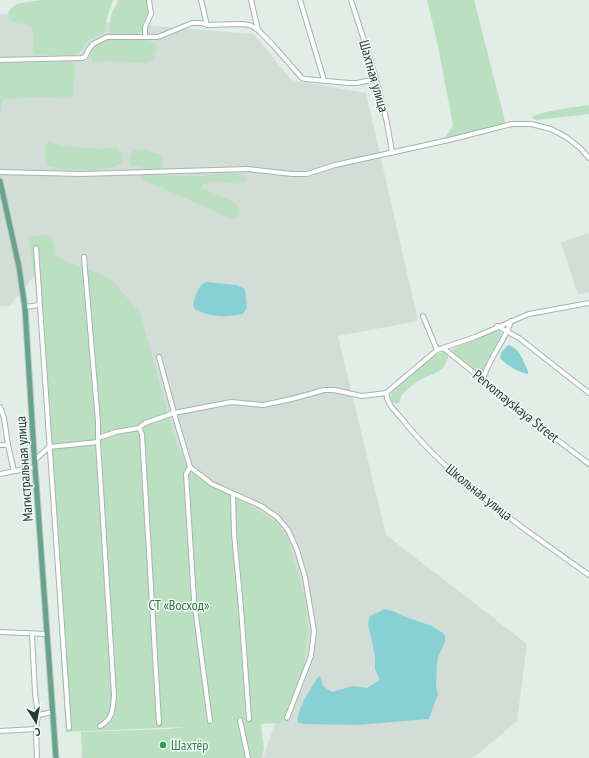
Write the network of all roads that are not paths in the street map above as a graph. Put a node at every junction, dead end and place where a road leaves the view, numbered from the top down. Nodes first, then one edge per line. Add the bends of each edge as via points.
1 (149, 0) edge
2 (201, 0) edge
3 (251, 0) edge
4 (300, 0) edge
5 (351, 0) edge
6 (207, 25) junction
7 (258, 30) junction
8 (145, 37) junction
9 (0, 60) edge
10 (376, 79) junction
11 (324, 80) junction
12 (392, 153) junction
13 (589, 158) edge
14 (0, 172) edge
15 (0, 181) edge
16 (36, 248) dead end
17 (84, 257) dead end
18 (589, 303) edge
19 (39, 305) junction
20 (25, 307) junction
21 (423, 316) dead end
22 (511, 321) junction
23 (497, 326) junction
24 (508, 332) junction
25 (443, 348) junction
26 (437, 350) junction
27 (159, 357) dead end
28 (483, 380) junction
29 (386, 393) junction
30 (589, 393) edge
31 (0, 409) edge
32 (174, 413) junction
33 (139, 428) junction
34 (98, 440) junction
35 (0, 445) edge
36 (8, 445) junction
37 (49, 447) junction
38 (35, 460) junction
39 (589, 464) edge
40 (35, 467) junction
41 (190, 467) junction
42 (14, 471) junction
43 (0, 474) edge
44 (233, 494) junction
45 (589, 575) edge
46 (0, 632) edge
47 (32, 634) junction
48 (47, 634) junction
49 (53, 712) junction
50 (38, 715) junction
51 (287, 718) dead end
52 (249, 719) dead end
53 (240, 720) dead end
54 (210, 721) dead end
55 (159, 723) dead end
56 (100, 726) dead end
57 (69, 728) dead end
58 (36, 729) junction
59 (0, 732) edge
60 (37, 758) edge
61 (56, 758) edge
62 (248, 758) edge

1 - 8 street via 151,14 145,27
2 - 6 street
3 - 7 street
4 - 11 street
5 - 10 street, Шахтная улица
6 - 7 street via 246,24
6 - 8 street via 192,23 164,35
7 - 11 street via 302,78
8 - 9 street via 107,37 93,44 82,58
10 - 11 street via 357,83
10 - 12 street, Шахтная улица via 390,132
12 - 13 street via 512,124 531,124 551,129 566,137
12 - 14 street via 307,174 248,169 81,174
15 - 20 main road, Магистральная улица
16 - 19 street
17 - 34 street
18 - 22 street via 529,314
19 - 20 street
19 - 37 street
20 - 38 main road, Магистральная улица
21 - 26 street
22 - 23 street
22 - 24 street
23 - 24 street
23 - 25 street
24 - 28 street via 488,365
24 - 30 street
25 - 26 street
25 - 28 street, Pervomayskaya Street
26 - 29 street
27 - 32 street
28 - 39 street, Pervomayskaya Street via 505,400
29 - 32 street via 362,396 324,390 277,403 263,405 231,402
29 - 45 street, Школьная улица via 389,403 409,428 450,469 501,511
31 - 36 street
32 - 33 street via 145,423
32 - 41 street
33 - 34 street via 116,432
33 - 55 street via 142,434
34 - 37 street
34 - 56 street via 114,695 111,715
35 - 36 street
36 - 42 street
37 - 38 street
37 - 57 street
38 - 40 main road, Магистральная улица
40 - 42 street
40 - 48 main road, Магистральная улица
41 - 44 street via 212,484
41 - 54 street via 186,474 194,600
42 - 43 street
44 - 51 street via 261,506 277,517 288,530 305,577 314,631 311,656
44 - 52 street
46 - 47 street
47 - 48 street
47 - 50 street
48 - 49 main road, Магистральная улица
49 - 50 street
49 - 61 main road, Магистральная улица
50 - 58 street
53 - 62 street
58 - 59 street
58 - 60 street

